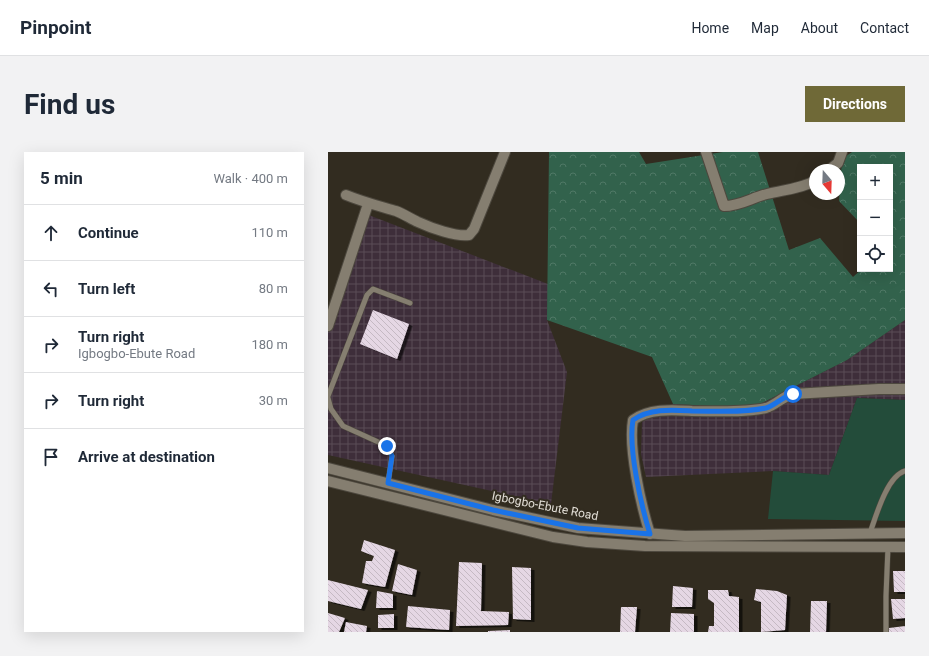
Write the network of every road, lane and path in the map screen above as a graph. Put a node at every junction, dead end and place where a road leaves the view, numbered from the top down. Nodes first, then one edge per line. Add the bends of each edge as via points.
1 (505, 152) edge
2 (706, 152) edge
3 (842, 152) edge
4 (837, 164) edge
5 (809, 183) edge
6 (346, 195) dead end
7 (368, 204) junction
8 (410, 303) dead end
9 (328, 326) edge
10 (905, 389) edge
11 (328, 397) edge
12 (328, 468) edge
13 (905, 471) edge
14 (328, 481) edge
15 (388, 483) junction
16 (870, 533) junction
17 (905, 533) edge
18 (650, 534) junction
19 (905, 546) edge
20 (888, 547) junction
21 (886, 632) edge

1 - 7 main road via 474,229 469,235 452,233 398,212
2 - 5 main road via 724,206 735,206
3 - 4 main road
6 - 7 main road
7 - 9 main road
8 - 11 lane via 373,289 367,295
10 - 18 main road via 793,394 767,407 731,411 667,410 647,412 639,416 633,420 631,430 633,455
11 - 15 lane via 331,409 343,426 387,446 392,456
12 - 15 main road, Igbogbo-Ebute Road
13 - 16 lane via 900,473 888,488
14 - 20 main road via 553,537 587,542 645,546
15 - 18 main road, Igbogbo-Ebute Road via 493,510 578,528
16 - 17 main road, Igbogbo-Ebute Road
16 - 18 main road, Igbogbo-Ebute Road via 685,536
19 - 20 main road
20 - 21 lane

